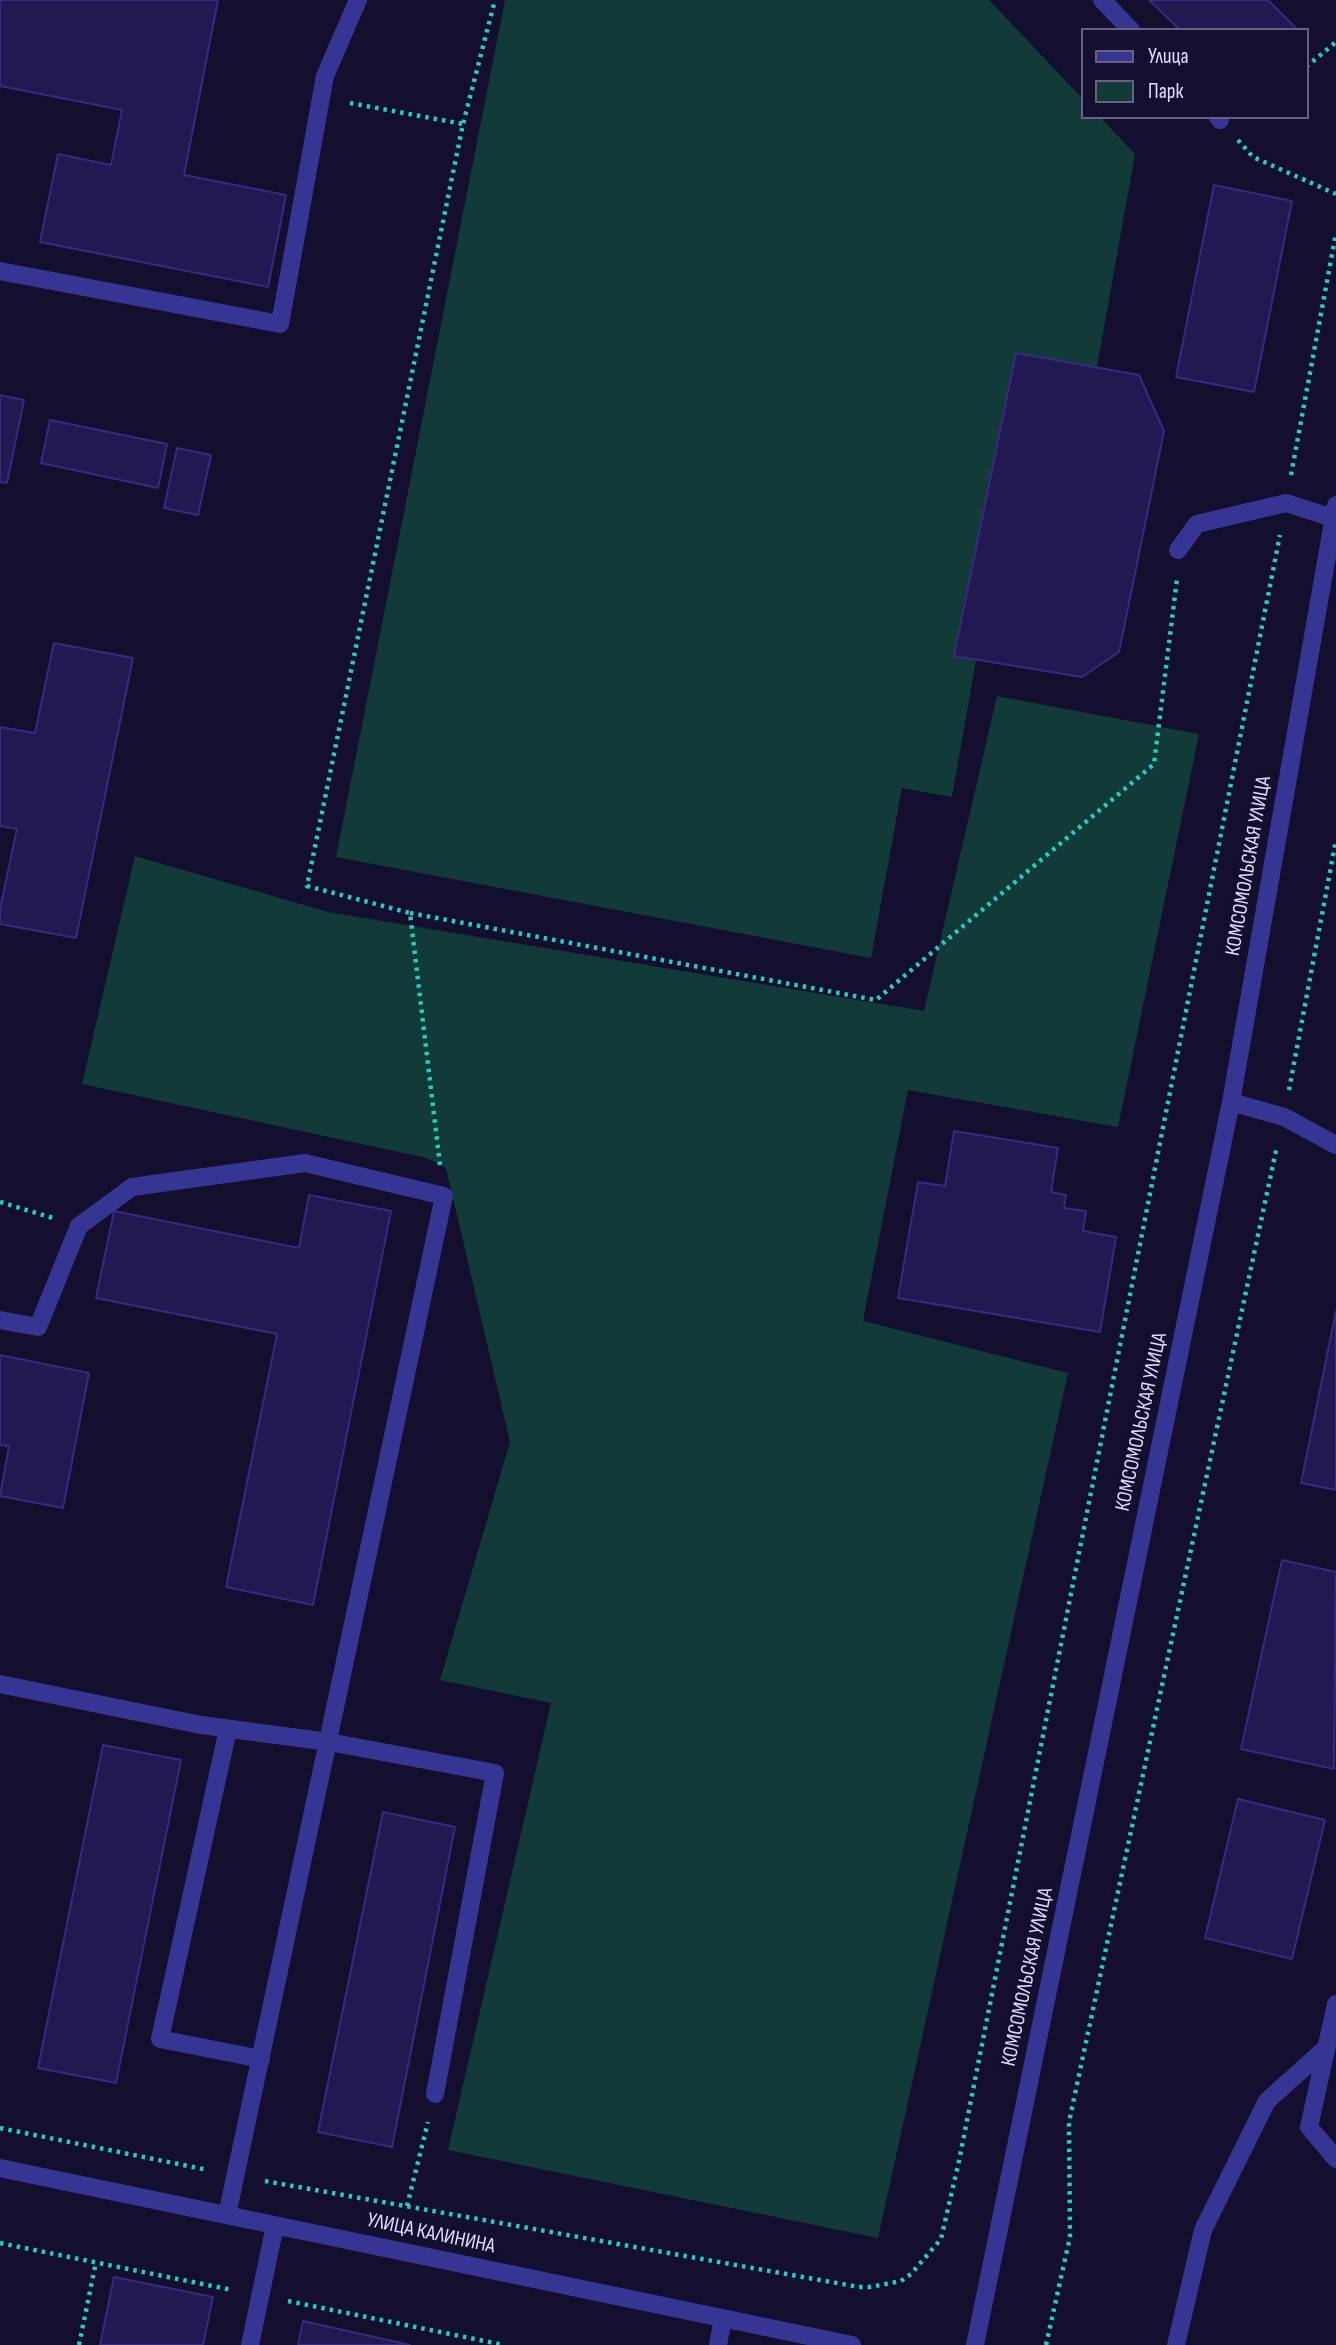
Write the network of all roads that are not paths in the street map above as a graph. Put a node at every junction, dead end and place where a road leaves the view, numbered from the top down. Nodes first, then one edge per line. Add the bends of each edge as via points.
1 (358, 0) edge
2 (1102, 0) edge
3 (1129, 28) edge
4 (0, 271) edge
5 (1335, 511) edge
6 (1178, 550) road end
7 (1231, 1102) junction
8 (1336, 1145) edge
9 (0, 1320) edge
10 (0, 1684) edge
11 (228, 1729) junction
12 (329, 1742) junction
13 (1336, 2004) edge
14 (1326, 2048) junction
15 (261, 2059) junction
16 (435, 2094) road end
17 (1336, 2159) edge
18 (0, 2168) edge
19 (227, 2216) junction
20 (275, 2225) junction
21 (723, 2318) junction
22 (250, 2345) edge
23 (718, 2345) edge
24 (852, 2345) edge
25 (975, 2345) edge
26 (1176, 2345) edge

1 - 4 street via 325,76 280,324
2 - 3 street
5 - 6 street via 1286,503 1196,524
5 - 7 street, КОМСОМОЛЬСКАЯ УЛИЦА
7 - 8 street via 1284,1117
7 - 25 street, КОМСОМОЛЬСКАЯ УЛИЦА
9 - 12 street via 38,1327 79,1226 132,1187 304,1163 444,1196
10 - 11 street
11 - 12 street
11 - 15 street via 160,2039
12 - 15 street
12 - 16 street via 495,1773
13 - 14 street
14 - 17 street via 1308,2127
14 - 26 street via 1267,2101 1203,2230
15 - 19 street
18 - 19 street, УЛИЦА КАЛИНИНА
19 - 20 street, УЛИЦА КАЛИНИНА
20 - 21 street, УЛИЦА КАЛИНИНА
20 - 22 street
21 - 23 street
21 - 24 street, УЛИЦА КАЛИНИНА

